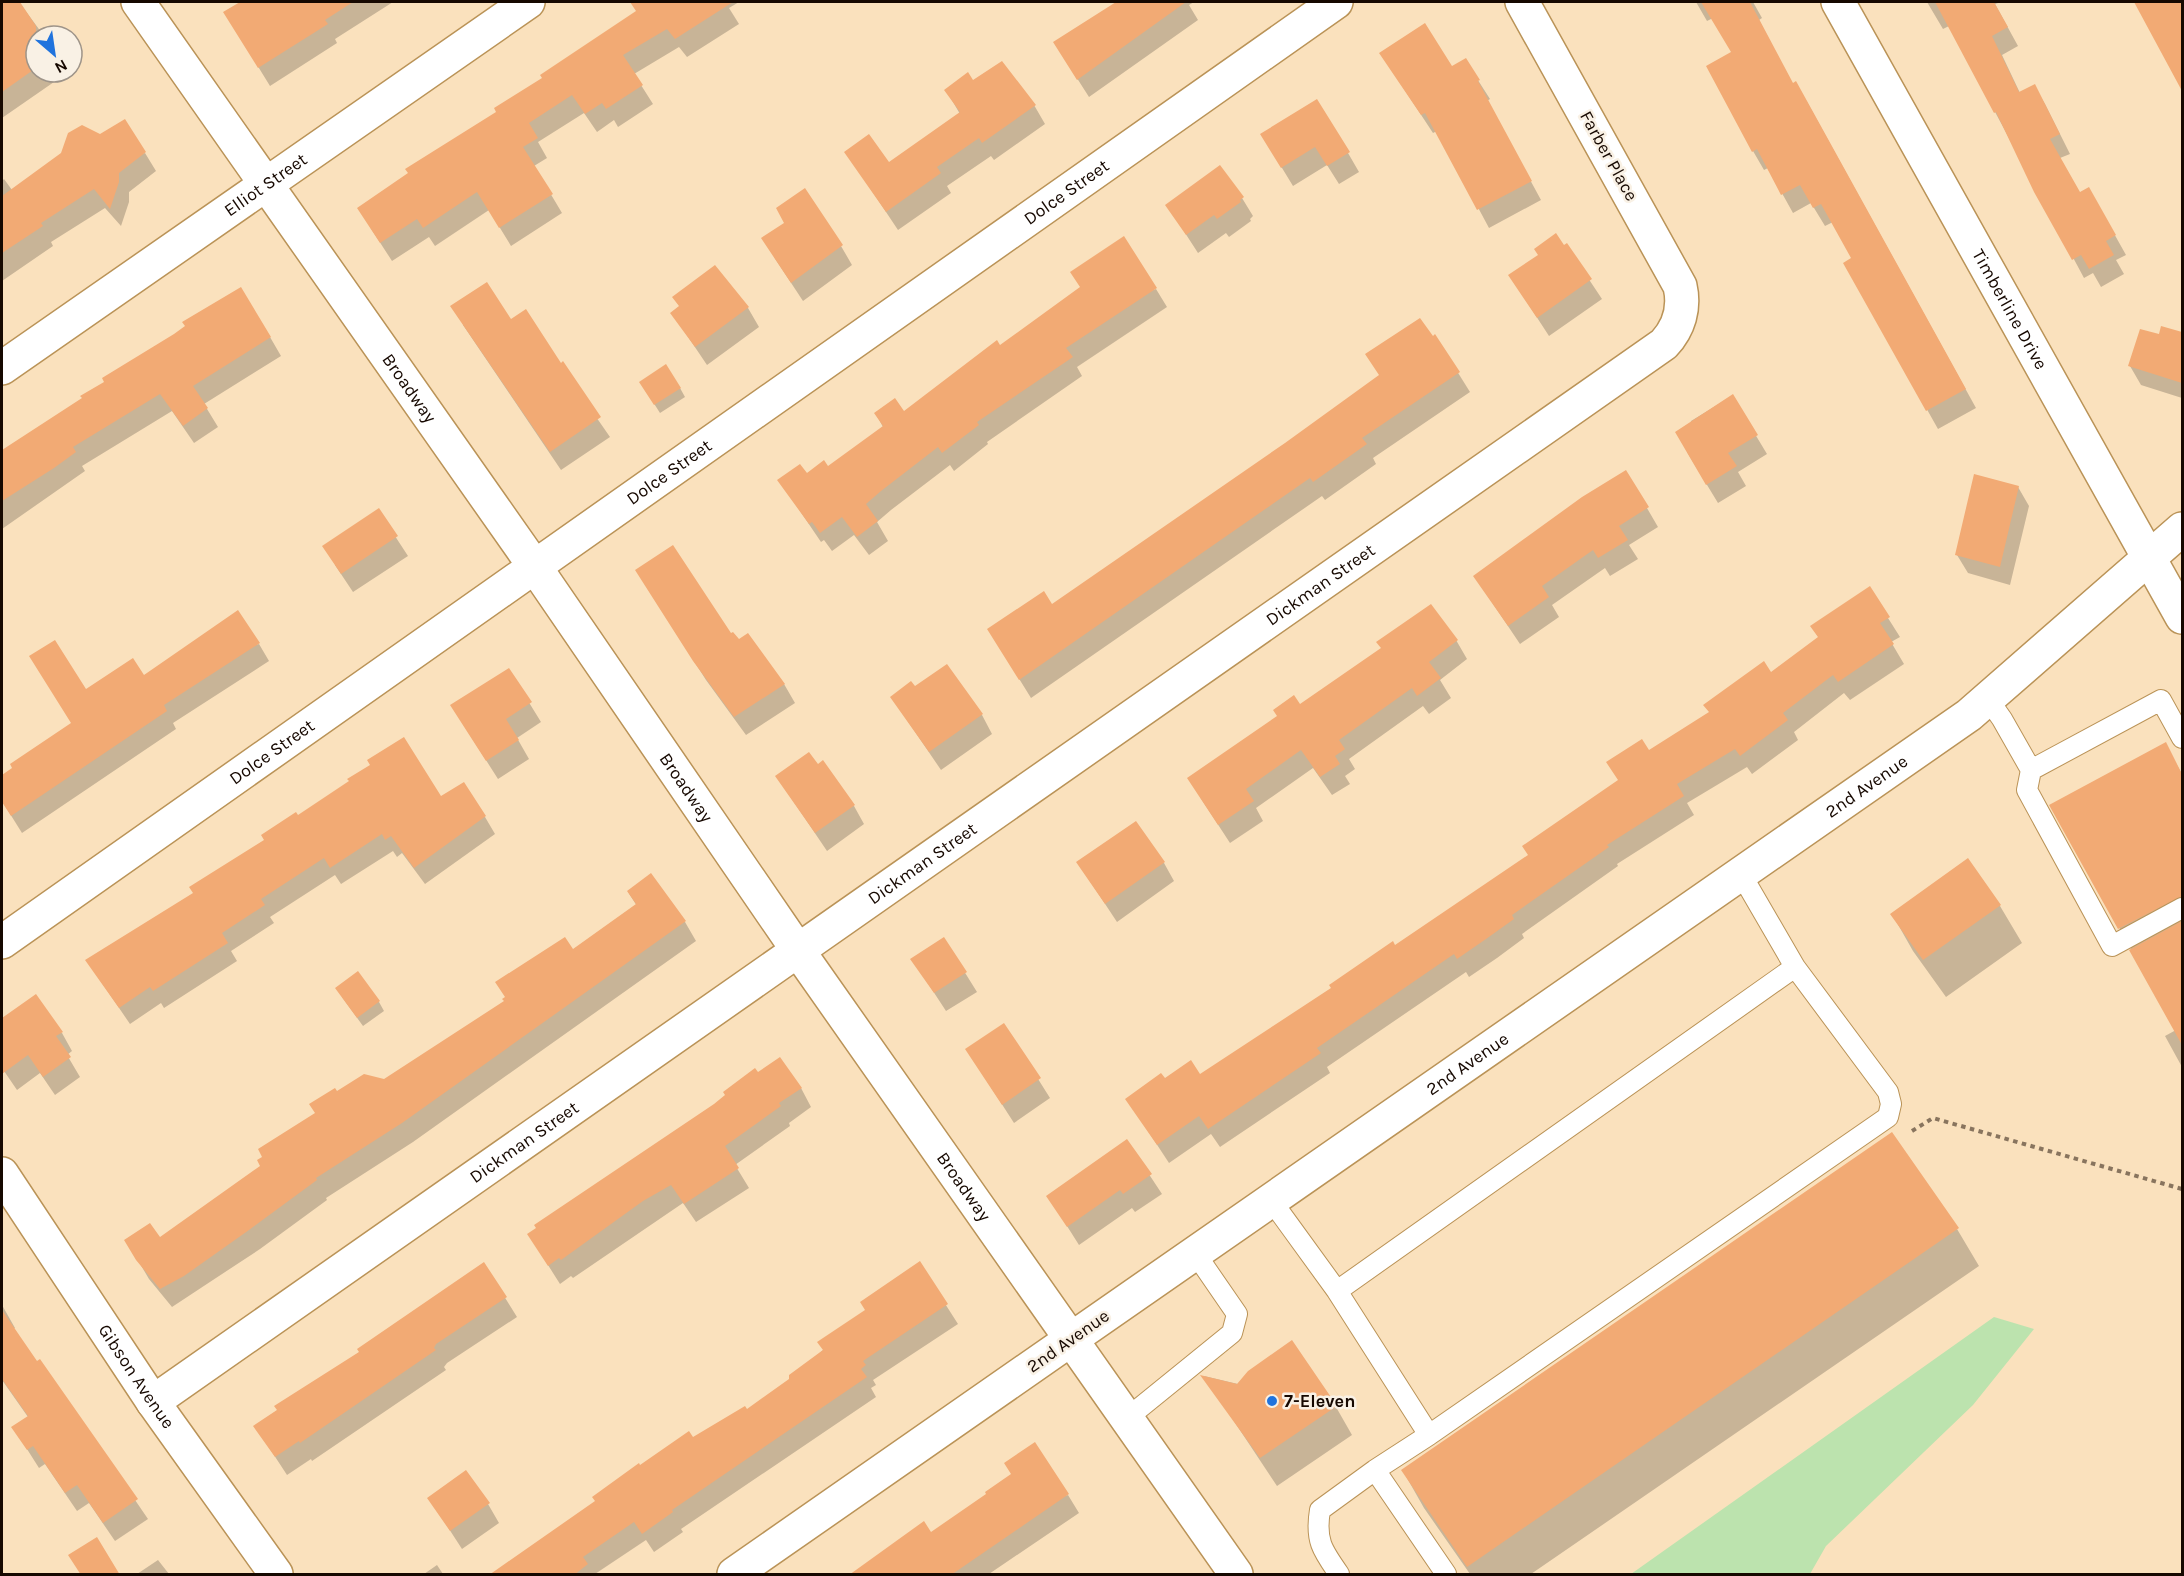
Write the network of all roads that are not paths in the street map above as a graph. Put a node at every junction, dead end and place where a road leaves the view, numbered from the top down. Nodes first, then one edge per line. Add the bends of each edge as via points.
1 (138, 2) edge
2 (528, 2) edge
3 (1336, 2) edge
4 (1522, 2) edge
5 (1838, 2) edge
6 (265, 184) junction
7 (1680, 316) joint
8 (2, 368) edge
9 (2182, 529) edge
10 (2149, 557) junction
11 (535, 567) junction
12 (2182, 617) edge
13 (1988, 699) junction
14 (2182, 738) edge
15 (2031, 770) junction
16 (1741, 874) junction
17 (2182, 908) edge
18 (2, 942) edge
19 (799, 952) junction
20 (1795, 967) junction
21 (2, 1173) edge
22 (1271, 1200) junction
23 (1196, 1253) junction
24 (1337, 1291) junction
25 (1071, 1340) junction
26 (153, 1402) junction
27 (1126, 1419) junction
28 (1429, 1435) junction
29 (1375, 1470) junction
30 (276, 1575) edge
31 (734, 1575) edge
32 (1236, 1575) edge
33 (1339, 1575) edge
34 (1446, 1575) edge

1 - 6 street, Broadway
2 - 6 street, Elliot Street
3 - 11 street, Dolce Street
4 - 7 street, Farber Place via 1674,272 1682,295
5 - 10 street, Timberline Drive
6 - 8 street, Elliot Street
6 - 11 street, Broadway
7 - 19 street, Dickman Street via 1674,334 1664,344
9 - 10 street, 2nd Avenue
10 - 12 street, Timberline Drive
10 - 13 street, 2nd Avenue
11 - 18 street, Dolce Street
11 - 19 street, Broadway
13 - 15 lane
13 - 16 street, 2nd Avenue
14 - 15 lane via 2161,700
15 - 17 lane via 2026,790 2112,946
16 - 20 lane
16 - 22 street, 2nd Avenue
19 - 25 street, Broadway
19 - 26 street, Dickman Street
20 - 24 lane
20 - 28 lane via 1888,1092 1888,1117
21 - 26 street, Gibson Avenue
22 - 23 street, 2nd Avenue
22 - 24 lane
23 - 25 street, 2nd Avenue
23 - 27 lane via 1237,1314 1237,1322 1232,1333
24 - 28 lane
25 - 27 street, Broadway
25 - 31 street, 2nd Avenue
26 - 30 street, Gibson Avenue
27 - 32 street, Broadway
28 - 29 lane
29 - 33 lane via 1320,1510 1317,1531 1322,1551
29 - 34 lane

